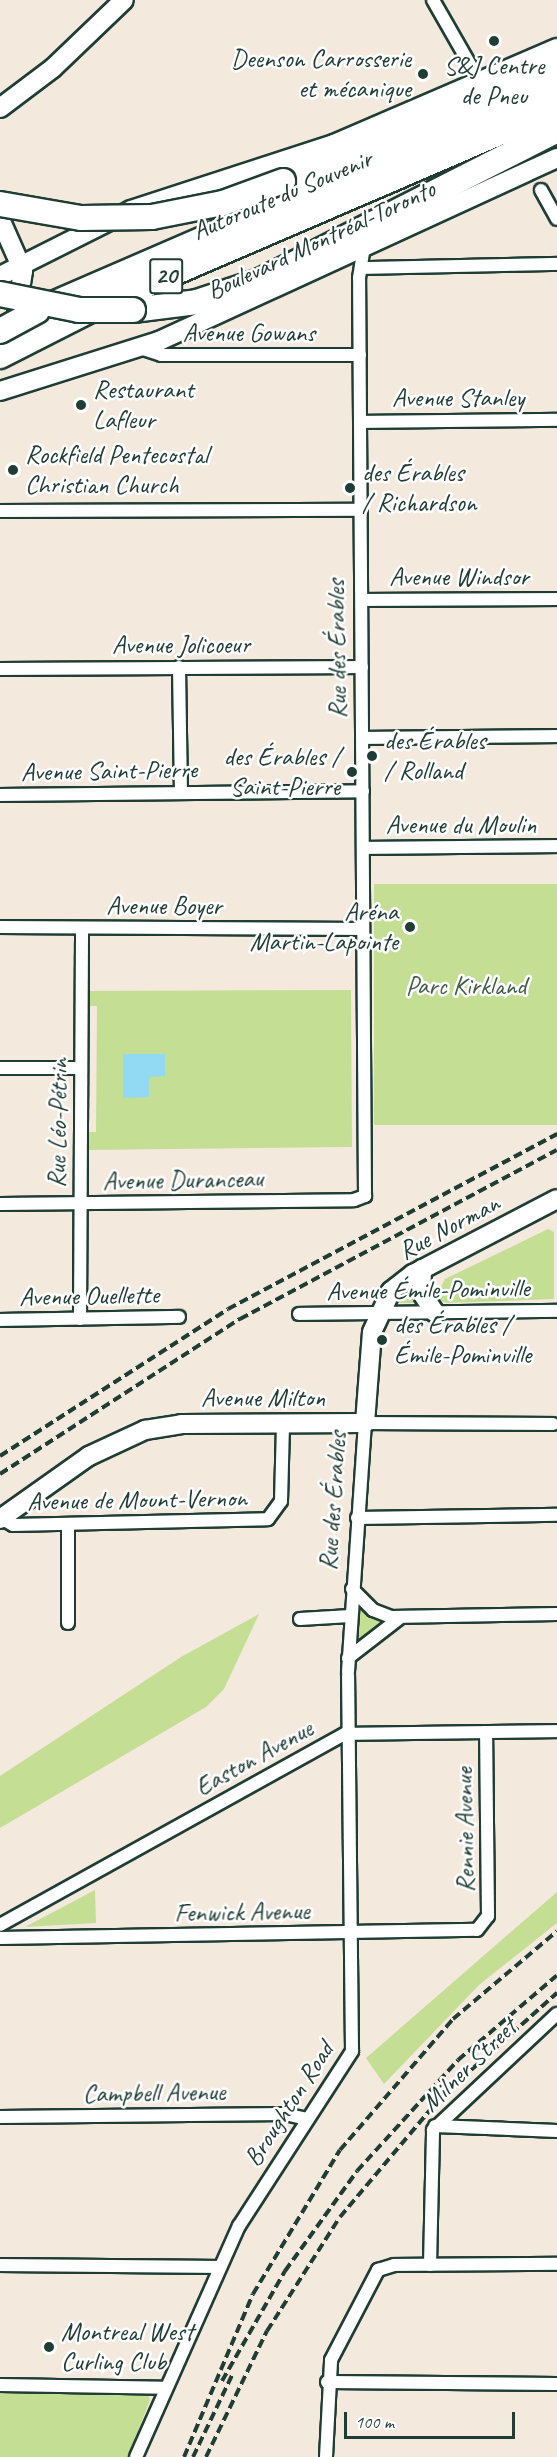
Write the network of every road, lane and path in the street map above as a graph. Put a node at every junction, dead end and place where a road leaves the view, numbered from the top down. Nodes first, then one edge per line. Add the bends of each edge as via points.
1 (124, 0) edge
2 (433, 0) edge
3 (557, 48) edge
4 (557, 63) edge
5 (480, 82) junction
6 (557, 86) edge
7 (0, 108) edge
8 (557, 108) edge
9 (557, 130) edge
10 (557, 144) edge
11 (557, 158) edge
12 (541, 190) dead end
13 (431, 197) junction
14 (0, 204) edge
15 (0, 219) edge
16 (557, 219) edge
17 (364, 248) junction
18 (557, 264) edge
19 (22, 265) junction
20 (364, 268) junction
21 (0, 276) edge
22 (0, 294) edge
23 (4, 347) edge
24 (140, 348) junction
25 (360, 354) junction
26 (0, 391) edge
27 (557, 420) edge
28 (360, 422) junction
29 (361, 510) junction
30 (0, 512) edge
31 (557, 599) edge
32 (362, 600) junction
33 (179, 667) junction
34 (362, 667) junction
35 (0, 669) edge
36 (557, 736) edge
37 (364, 738) junction
38 (363, 791) junction
39 (181, 792) junction
40 (0, 795) edge
41 (557, 846) edge
42 (364, 848) junction
43 (0, 927) edge
44 (82, 928) junction
45 (363, 929) junction
46 (0, 1068) edge
47 (81, 1068) junction
48 (365, 1196) joint
49 (557, 1199) edge
50 (79, 1203) junction
51 (0, 1204) edge
52 (422, 1269) junction
53 (557, 1311) edge
54 (435, 1313) junction
55 (299, 1314) dead end
56 (378, 1314) junction
57 (179, 1317) dead end
58 (80, 1319) junction
59 (0, 1320) edge
60 (365, 1423) junction
61 (283, 1424) junction
62 (553, 1424) dead end
63 (557, 1515) edge
64 (357, 1518) junction
65 (0, 1519) edge
66 (68, 1524) junction
67 (352, 1589) junction
68 (557, 1614) edge
69 (350, 1616) junction
70 (401, 1617) junction
71 (300, 1619) dead end
72 (68, 1623) dead end
73 (348, 1658) junction
74 (557, 1731) edge
75 (486, 1732) junction
76 (348, 1734) junction
77 (0, 1925) edge
78 (483, 1926) joint
79 (352, 1933) junction
80 (0, 1938) edge
81 (557, 2014) edge
82 (0, 2117) edge
83 (307, 2120) junction
84 (435, 2126) junction
85 (557, 2131) edge
86 (557, 2264) edge
87 (0, 2265) edge
88 (430, 2265) junction
89 (218, 2267) junction
90 (327, 2382) junction
91 (557, 2384) edge
92 (0, 2385) edge
93 (164, 2388) junction
94 (136, 2457) edge
95 (326, 2457) edge

1 - 7 main road via 54,68
2 - 5 street
3 - 5 main road
4 - 14 highway, bridge via 283,182 208,207 134,218 81,218
5 - 19 main road via 295,159 131,210
6 - 23 highway, Autoroute du Souvenir / 20, bridge via 37,311
8 - 23 highway, Autoroute du Souvenir / 20
9 - 13 highway
10 - 13 highway
11 - 17 main road, Boulevard Montréal-Toronto
12 - 16 street
13 - 22 highway, bridge via 246,286 166,308 79,310
15 - 19 main road
17 - 20 street, Rue des Érables
17 - 24 main road, Boulevard Montréal-Toronto
18 - 20 street
19 - 21 main road
19 - 23 main road via 21,296
20 - 25 street, Rue des Érables via 359,278
24 - 25 street, Avenue Gowans via 161,356
24 - 26 main road, Boulevard Montréal-Toronto
25 - 28 street, Rue des Érables
27 - 28 street, Avenue Stanley
28 - 29 street, Rue des Érables
29 - 30 street
29 - 32 street, Rue des Érables
31 - 32 street, Avenue Windsor
32 - 34 street, Rue des Érables
33 - 34 street, Avenue Jolicoeur
33 - 35 street, Avenue Jolicoeur
33 - 39 street
34 - 37 street, Rue des Érables
36 - 37 street
37 - 38 street, Rue des Érables
38 - 39 street, Avenue Saint-Pierre
38 - 42 street, Rue des Érables
39 - 40 street, Avenue Saint-Pierre
41 - 42 street, Avenue du Moulin
42 - 45 street, Rue des Érables
43 - 44 street, Avenue Boyer
44 - 45 street, Avenue Boyer
44 - 47 street, Rue Léo-Pétrin
45 - 48 street, Rue des Érables
46 - 47 street
47 - 50 street, Rue Léo-Pétrin
48 - 50 street, Avenue Duranceau via 354,1200
49 - 52 main road, Rue Norman
50 - 51 street, Avenue Duranceau
50 - 58 street, Rue Léo-Pétrin
52 - 54 main road via 421,1292
52 - 56 main road, Rue Norman via 396,1287
53 - 54 street, Avenue Émile-Pominville
54 - 56 street, Avenue Émile-Pominville
55 - 56 street, Avenue Émile-Pominville
56 - 60 main road, Rue des Érables
57 - 58 street, Avenue Ouellette
58 - 59 street, Avenue Ouellette
60 - 61 main road, Avenue Milton
60 - 62 street, Avenue Milton
60 - 64 street, Rue des Érables
61 - 65 main road, Avenue Milton via 173,1425 135,1433 89,1456
61 - 66 street, Avenue de Mount-Vernon via 281,1501 275,1514 259,1520
63 - 64 street
64 - 67 street, Rue des Érables
65 - 66 street, Avenue de Mount-Vernon via 13,1525
66 - 72 street
67 - 69 street, Rue des Érables
67 - 70 street via 379,1614
68 - 70 street
69 - 71 street
69 - 73 street, Rue des Érables
70 - 73 street
73 - 76 street, Broughton Road
74 - 75 street, Easton Avenue
75 - 76 street, Easton Avenue
75 - 78 street, Rennie Avenue via 488,1910
76 - 77 street, Easton Avenue
76 - 79 street, Broughton Road
78 - 79 street, Fenwick Avenue
79 - 80 street, Fenwick Avenue
79 - 83 street, Broughton Road via 352,2051
81 - 84 street, Milner Street
82 - 83 street, Campbell Avenue via 285,2114
83 - 89 street, Broughton Road
84 - 85 street
84 - 88 street, Milner Street
86 - 88 street
87 - 89 street
88 - 90 street via 382,2267 337,2344
89 - 93 street, Broughton Road
90 - 91 street
90 - 95 street
92 - 93 street
93 - 94 street, Broughton Road

